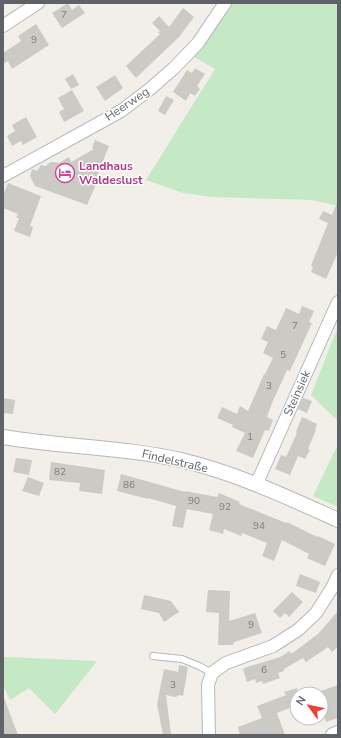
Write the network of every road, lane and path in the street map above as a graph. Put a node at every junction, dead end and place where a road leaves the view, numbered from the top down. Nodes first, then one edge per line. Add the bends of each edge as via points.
1 (38, 3) edge
2 (225, 3) edge
3 (3, 26) edge
4 (3, 176) edge
5 (338, 302) edge
6 (3, 437) edge
7 (256, 485) junction
8 (338, 520) edge
9 (338, 575) edge
10 (153, 656) dead end
11 (212, 674) junction
12 (338, 734) edge
13 (209, 735) edge
14 (332, 735) edge

1 - 3 street
2 - 4 street, Heerweg via 198,43 150,89 121,110
5 - 7 street, Steinsiek
6 - 7 street, Findelstraße via 182,460
7 - 8 street, Findelstraße
9 - 11 street via 316,613 298,630 273,646 226,663
10 - 11 lane via 182,659
11 - 13 street via 208,685
12 - 14 street

